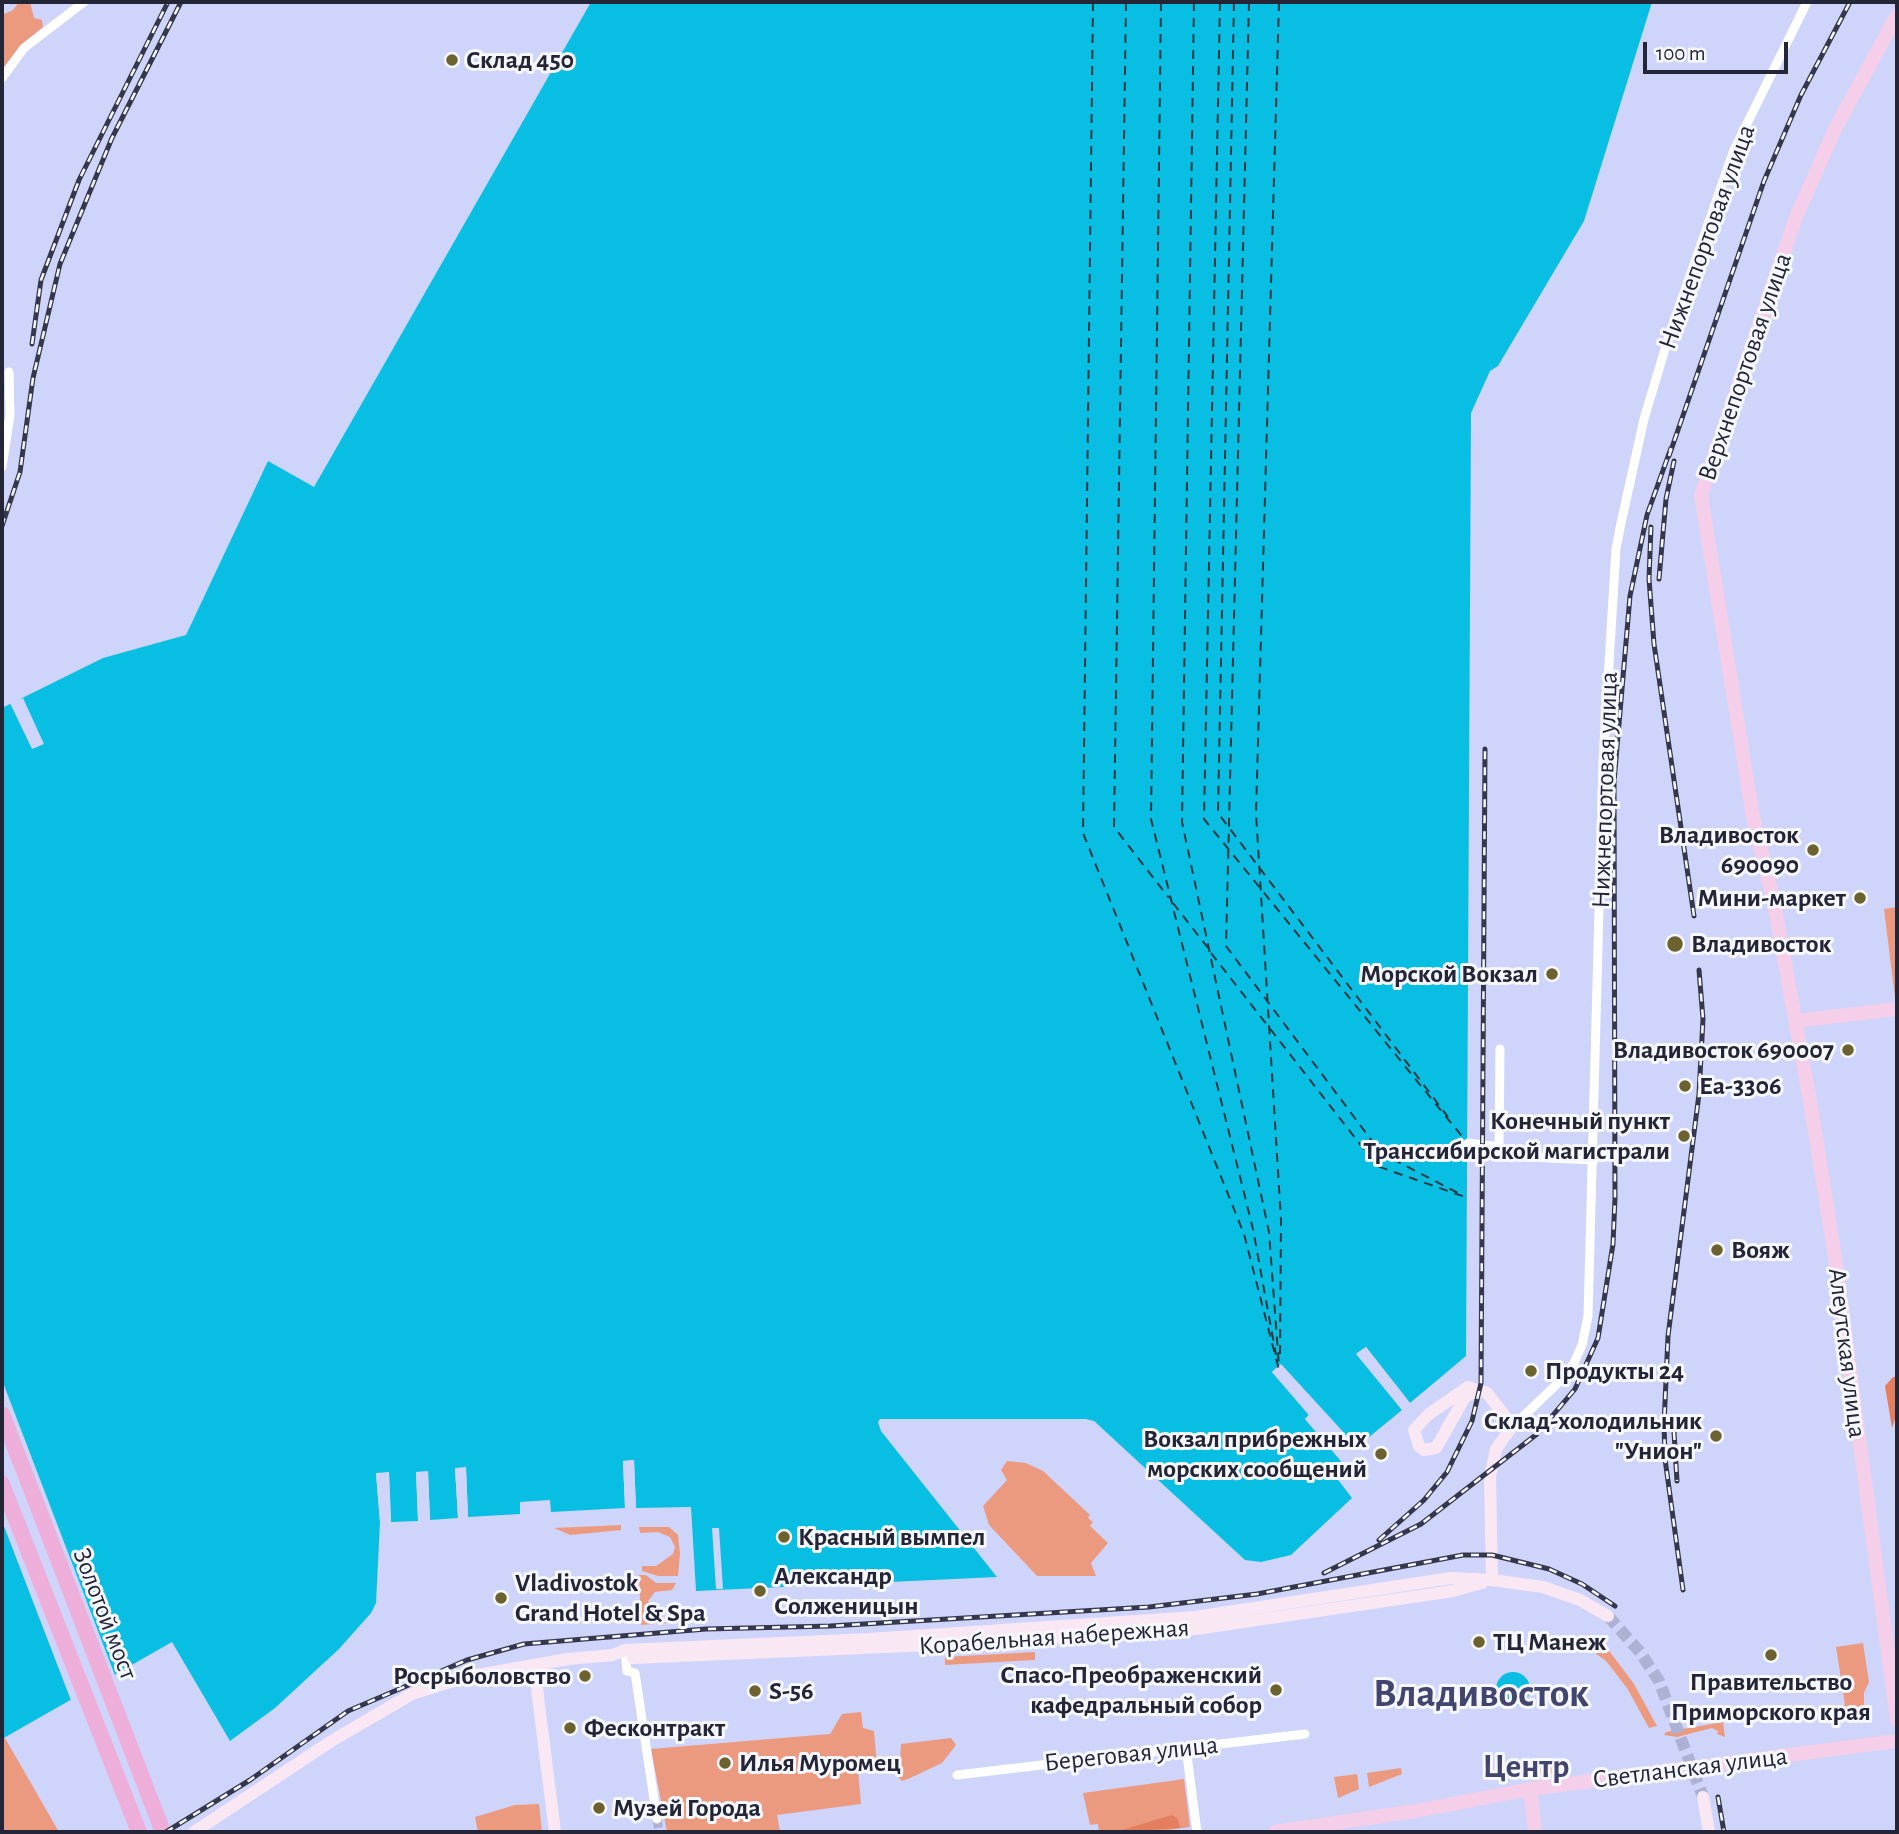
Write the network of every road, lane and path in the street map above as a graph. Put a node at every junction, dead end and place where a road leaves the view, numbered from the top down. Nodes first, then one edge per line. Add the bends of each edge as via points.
1 (85, 2) edge
2 (1807, 2) edge
3 (1897, 15) edge
4 (2, 78) edge
5 (9, 372) dead end
6 (2, 467) edge
7 (1790, 987) joint
8 (1897, 1009) edge
9 (1797, 1021) junction
10 (1500, 1049) dead end
11 (1468, 1143) dead end
12 (1499, 1147) junction
13 (1594, 1160) junction
14 (1477, 1391) junction
15 (2, 1414) edge
16 (1511, 1428) junction
17 (2, 1484) edge
18 (1492, 1580) junction
19 (1608, 1616) tunnel mouth
20 (621, 1655) junction
21 (534, 1665) junction
22 (1897, 1720) edge
23 (1305, 1734) dead end
24 (1897, 1741) edge
25 (1186, 1748) junction
26 (957, 1774) dead end
27 (1530, 1789) junction
28 (1703, 1797) tunnel mouth
29 (657, 1819) tunnel mouth
30 (139, 1832) edge
31 (163, 1832) edge
32 (194, 1832) edge
33 (555, 1832) edge
34 (1197, 1832) edge
35 (1275, 1832) edge
36 (1535, 1832) edge
37 (1709, 1832) edge

1 - 4 street via 24,48
2 - 13 street, Нижнепортовая улица via 1734,150 1644,419 1619,536 1603,762
3 - 7 main road, Верхнепортовая улица via 1836,127 1796,217 1701,495 1763,861
5 - 6 street via 10,415
7 - 9 main road, Алеутская улица
8 - 9 main road
9 - 22 main road, Алеутская улица via 1835,1257
10 - 12 street
11 - 12 street
12 - 13 street via 1506,1156
13 - 16 street, Нижнепортовая улица via 1588,1316 1582,1345 1568,1371
14 - 14 main road via 1468,1387 1458,1391 1420,1422 1414,1430 1419,1446 1436,1448 1465,1397
14 - 16 main road via 1497,1404
15 - 31 highway, Золотой мост
16 - 18 main road, Нижнепортовая улица via 1496,1449 1491,1472
17 - 30 highway, Золотой мост
18 - 19 main road, Корабельная набережная via 1558,1591
18 - 20 main road, Корабельная набережная via 1451,1578 1195,1617 1105,1625
20 - 21 main road, Корабельная набережная
20 - 29 street via 626,1671 635,1673
21 - 32 main road, Корабельная набережная via 466,1677 391,1704
21 - 33 main road
23 - 25 street, Береговая улица
24 - 27 main road, Светланская улица
25 - 26 street, Береговая улица
25 - 34 street
27 - 35 main road, Светланская улица
27 - 36 main road
28 - 37 main road

